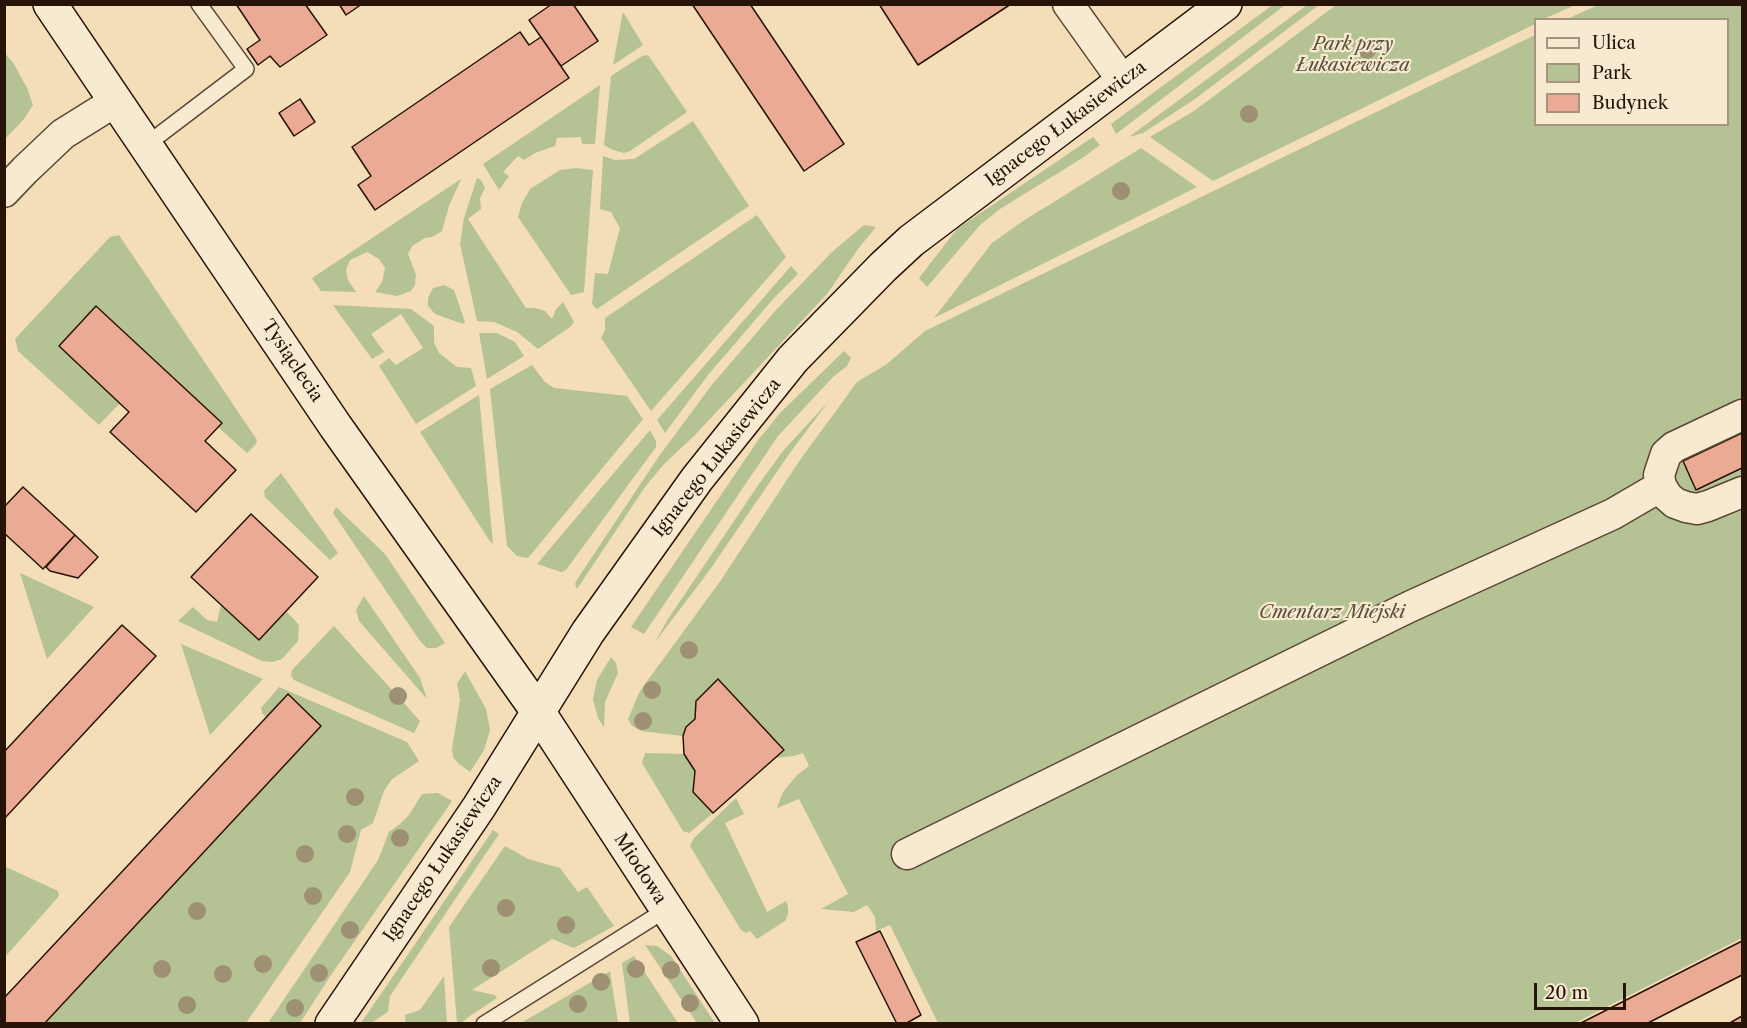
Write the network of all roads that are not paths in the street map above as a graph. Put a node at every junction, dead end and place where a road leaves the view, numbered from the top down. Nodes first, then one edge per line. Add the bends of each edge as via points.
1 (50, 4) edge
2 (199, 4) edge
3 (1068, 4) edge
4 (1225, 4) edge
5 (1123, 81) junction
6 (116, 101) junction
7 (146, 145) junction
8 (4, 192) edge
9 (1743, 414) edge
10 (1661, 486) junction
11 (1743, 492) edge
12 (539, 714) junction
13 (907, 854) dead end
14 (667, 909) junction
15 (332, 1023) edge
16 (484, 1023) edge
17 (742, 1023) edge

1 - 6 street, Tysiąclecia
2 - 7 lane via 246,69
3 - 5 street
4 - 5 street, Ignacego Łukasiewicza
5 - 12 street, Ignacego Łukasiewicza via 911,242 793,359 697,478 588,632
6 - 7 street, Tysiąclecia
6 - 8 street via 63,134
7 - 12 street, Tysiąclecia via 336,427
9 - 10 street via 1666,454 1659,475
10 - 11 street via 1675,503 1697,509
10 - 13 street via 1613,514 1409,607
12 - 14 street, Miodowa
12 - 15 street, Ignacego Łukasiewicza
14 - 16 lane
14 - 17 street, Miodowa

